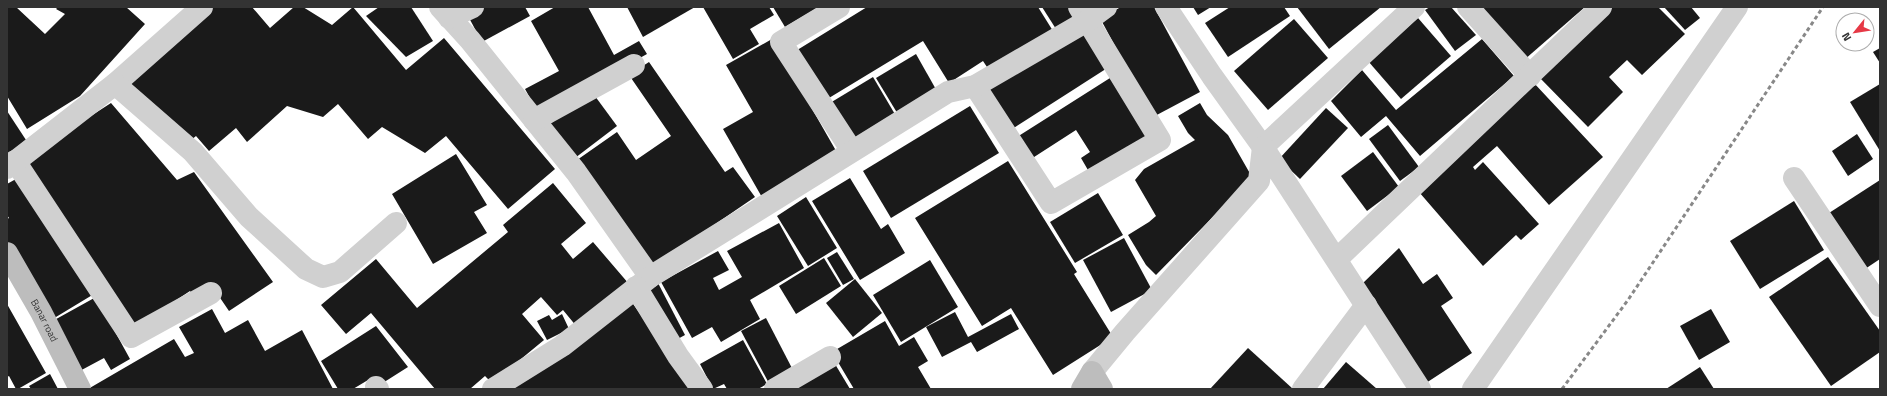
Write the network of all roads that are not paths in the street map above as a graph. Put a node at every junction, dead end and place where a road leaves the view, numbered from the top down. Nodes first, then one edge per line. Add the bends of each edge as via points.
1 (202, 7) edge
2 (473, 7) edge
3 (840, 7) edge
4 (1106, 7) edge
5 (1166, 7) edge
6 (1414, 7) edge
7 (1468, 7) edge
8 (1601, 7) edge
9 (1736, 7) edge
10 (444, 12) edge
11 (1083, 14) edge
12 (634, 65) dead end
13 (1530, 76) junction
14 (115, 84) junction
15 (975, 86) junction
16 (534, 120) junction
17 (1263, 147) junction
18 (852, 151) junction
19 (11, 164) edge
20 (1794, 178) dead end
21 (396, 223) dead end
22 (7, 253) edge
23 (1337, 260) junction
24 (643, 282) junction
25 (211, 293) dead end
26 (1366, 305) junction
27 (1880, 306) edge
28 (830, 357) dead end
29 (1092, 383) edge
30 (80, 389) edge
31 (493, 389) edge
32 (702, 389) edge
33 (775, 389) edge
34 (1303, 389) edge
35 (1420, 389) edge
36 (1473, 389) edge

1 - 14 street
2 - 10 street
3 - 18 street via 781,42
4 - 11 street
5 - 17 street
6 - 17 street
7 - 13 street
8 - 13 street
9 - 36 street
10 - 16 street via 470,40
11 - 15 street
11 - 15 street via 1160,140 1051,203
12 - 16 street
13 - 23 street
14 - 19 street
14 - 21 street via 193,152 249,217 306,269 323,277 340,272
15 - 18 street via 948,92
16 - 24 street via 576,172
17 - 23 street
17 - 29 street via 1259,181 1125,332
18 - 24 street
19 - 25 street via 131,337
20 - 27 street
22 - 30 street, Banar road via 41,312
23 - 26 street
24 - 31 street via 562,346
24 - 32 street via 678,356
26 - 34 street
26 - 35 street
28 - 33 street

